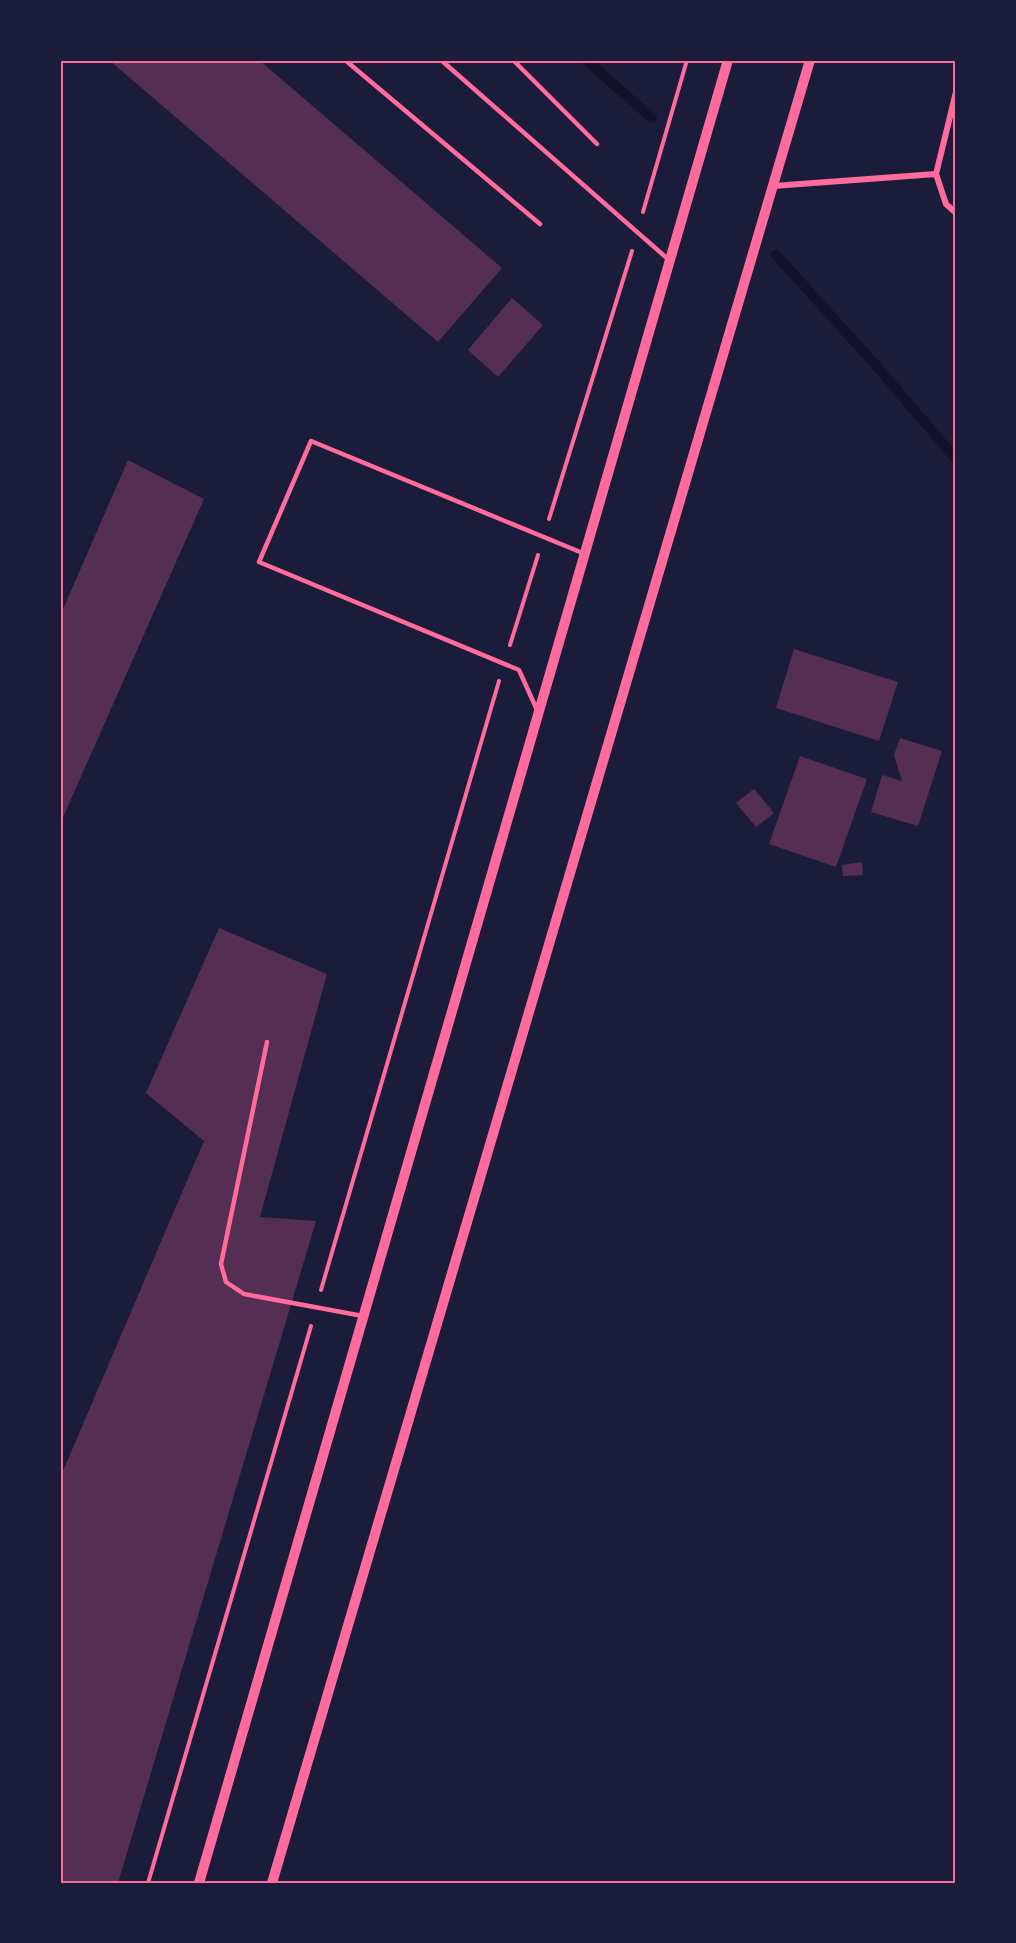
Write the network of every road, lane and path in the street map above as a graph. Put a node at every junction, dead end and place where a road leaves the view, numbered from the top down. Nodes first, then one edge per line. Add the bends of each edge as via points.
1 (345, 60) edge
2 (441, 60) edge
3 (513, 60) edge
4 (687, 60) edge
5 (728, 60) edge
6 (810, 60) edge
7 (956, 92) edge
8 (597, 144) dead end
9 (936, 174) junction
10 (773, 186) junction
11 (956, 213) edge
12 (540, 225) dead end
13 (637, 233) junction
14 (669, 260) junction
15 (544, 537) junction
16 (585, 554) junction
17 (504, 664) junction
18 (538, 712) junction
19 (267, 1042) dead end
20 (317, 1306) junction
21 (363, 1316) junction
22 (148, 1883) edge
23 (199, 1883) edge
24 (272, 1883) edge

1 - 12 lane
2 - 13 lane
3 - 8 lane
4 - 13 path
5 - 14 street
6 - 10 street
7 - 9 street
9 - 10 street
9 - 11 street via 946,204
10 - 24 street
13 - 14 lane
13 - 15 path
14 - 16 street
15 - 16 lane
15 - 17 path
15 - 17 lane via 311,441 259,562
16 - 18 street
17 - 18 lane via 519,669
17 - 20 path
18 - 21 street
19 - 20 lane via 221,1264 226,1282 244,1294
20 - 21 lane
20 - 22 path
21 - 23 street

